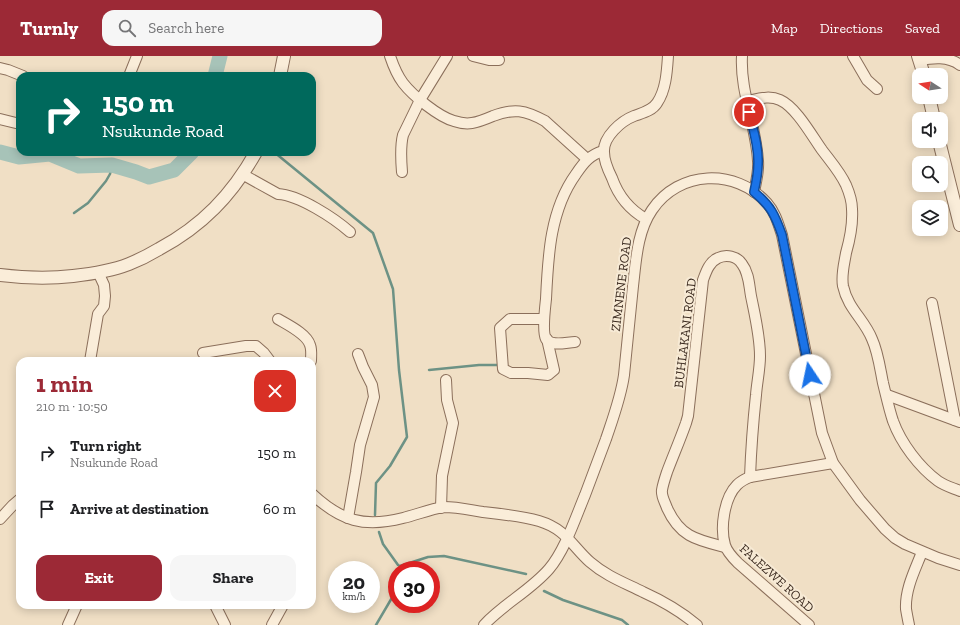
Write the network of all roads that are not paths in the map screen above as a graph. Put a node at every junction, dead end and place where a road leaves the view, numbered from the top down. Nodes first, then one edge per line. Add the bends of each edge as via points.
1 (137, 56) edge
2 (284, 56) edge
3 (390, 56) edge
4 (447, 56) edge
5 (473, 56) edge
6 (668, 56) edge
7 (742, 56) edge
8 (853, 56) edge
9 (919, 58) edge
10 (499, 60) dead end
11 (960, 65) edge
12 (0, 68) edge
13 (922, 68) edge
14 (131, 72) edge
15 (281, 72) edge
16 (16, 73) edge
17 (877, 89) dead end
18 (420, 100) junction
19 (747, 101) junction
20 (0, 119) edge
21 (16, 123) edge
22 (942, 148) edge
23 (604, 151) junction
24 (253, 156) edge
25 (587, 159) junction
26 (402, 172) dead end
27 (242, 174) junction
28 (754, 192) junction
29 (646, 219) junction
30 (960, 225) edge
31 (350, 232) dead end
32 (98, 272) junction
33 (0, 275) edge
34 (932, 303) dead end
35 (278, 318) dead end
36 (544, 319) junction
37 (546, 339) junction
38 (575, 342) dead end
39 (203, 353) dead end
40 (358, 354) dead end
41 (91, 357) edge
42 (267, 357) edge
43 (311, 357) edge
44 (446, 380) dead end
45 (887, 395) junction
46 (957, 421) edge
47 (833, 463) junction
48 (750, 477) junction
49 (960, 491) edge
50 (316, 498) edge
51 (16, 502) edge
52 (441, 508) junction
53 (348, 518) junction
54 (0, 519) edge
55 (567, 537) junction
56 (725, 547) junction
57 (922, 552) junction
58 (960, 565) edge
59 (75, 609) edge
60 (217, 609) edge
61 (281, 609) edge
62 (489, 624) edge
63 (69, 625) edge
64 (225, 625) edge
65 (272, 625) edge
66 (697, 625) edge
67 (809, 625) edge
68 (909, 625) edge

1 - 14 street
2 - 15 street
3 - 18 street via 403,83
4 - 18 street
5 - 10 street
6 - 23 street via 664,85 656,105 619,125 607,140
7 - 19 street
8 - 17 street via 867,80
9 - 11 street via 947,59
9 - 13 street
12 - 16 street
18 - 25 street via 459,123 473,123 508,111 516,110 530,114 544,121
18 - 26 street via 402,140
19 - 28 street via 758,162
19 - 45 street via 768,97 787,104 846,185 853,219 842,278 852,309 873,340
20 - 21 street
22 - 30 street
23 - 25 street
23 - 29 street via 617,190 631,208
24 - 27 street
25 - 36 street via 567,188 558,208 549,258
27 - 31 street via 278,194 308,204
27 - 32 street via 216,208 185,234 143,258
28 - 29 street, ZIMNENE ROAD via 728,180 714,178 691,181 672,190 657,202
28 - 47 street, ZIMNENE ROAD via 768,204 777,219 782,235 822,433
29 - 55 street, ZIMNENE ROAD via 640,238 619,398
32 - 33 street via 46,278
32 - 41 street via 104,285 105,296 104,306 98,314
34 - 46 street
35 - 43 street via 308,340
36 - 37 street
36 - 37 street via 510,319 500,328 504,369 511,373 548,375 554,370
37 - 38 street via 554,343
39 - 42 street via 256,346
40 - 53 street via 372,385 374,397 360,445
44 - 52 street via 447,400 453,423 442,476
45 - 46 street
45 - 49 street via 899,435 917,461 939,481
47 - 48 street, FALEZWE ROAD
47 - 57 street, ZIMNENE ROAD via 885,529 895,538
48 - 56 street, FALEZWE ROAD via 737,484 729,498 723,525
48 - 56 street, BUHLAKANI ROAD via 760,358 758,334 745,268 740,261 728,256 711,263 703,280 688,416 662,494 669,512 686,534
50 - 53 street
51 - 54 street
52 - 53 street via 382,522 369,523
52 - 55 street via 521,517 559,530
55 - 62 street, ZIMNENE ROAD via 549,568
55 - 66 street via 603,572 673,607
56 - 67 street, FALEZWE ROAD via 738,563
57 - 58 street, ZIMNENE ROAD
57 - 68 street via 907,595 906,611
59 - 63 street
60 - 64 street
61 - 65 street

